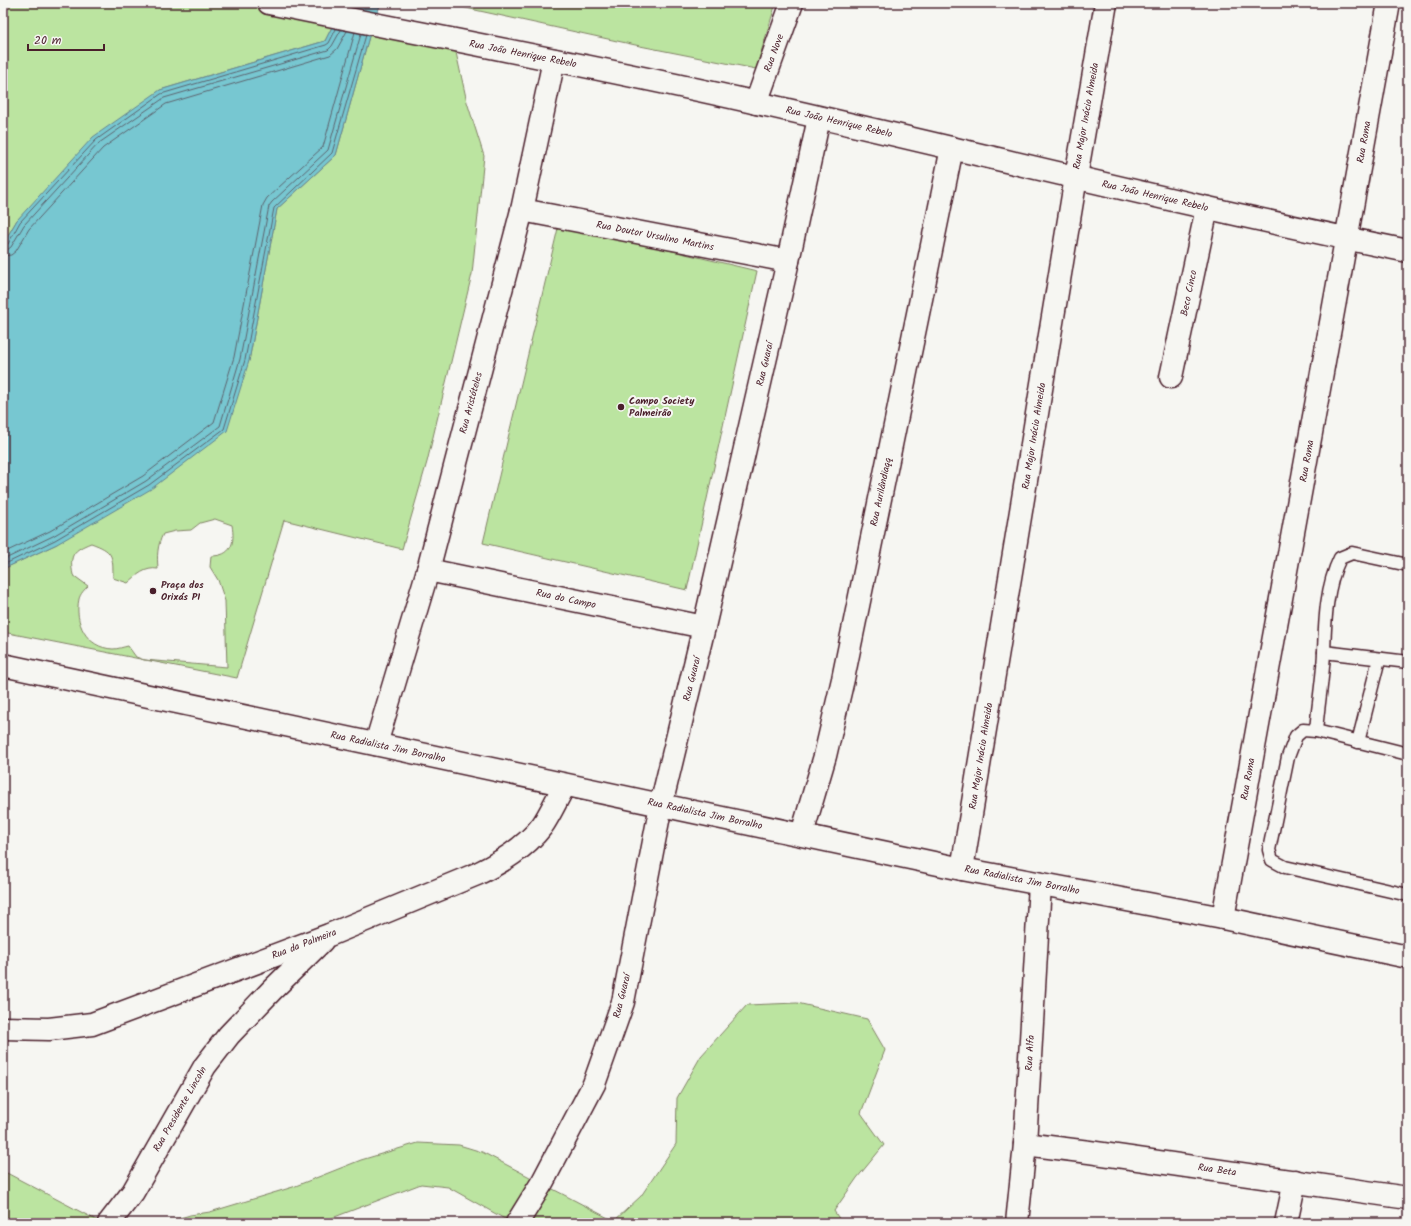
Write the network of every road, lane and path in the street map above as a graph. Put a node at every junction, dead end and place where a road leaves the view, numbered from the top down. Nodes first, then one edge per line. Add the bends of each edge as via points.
1 (269, 3) edge
2 (792, 3) edge
3 (1106, 3) edge
4 (1389, 3) edge
5 (554, 60) junction
6 (756, 103) junction
7 (819, 118) junction
8 (952, 148) junction
9 (1076, 177) junction
10 (1207, 208) junction
11 (522, 210) junction
12 (1347, 238) junction
13 (1408, 250) edge
14 (788, 261) junction
15 (1171, 377) dead end
16 (1408, 565) edge
17 (428, 570) junction
18 (704, 627) junction
19 (1324, 652) junction
20 (1379, 659) junction
21 (1408, 662) edge
22 (3, 665) edge
23 (1316, 731) junction
24 (1358, 742) junction
25 (376, 744) junction
26 (1408, 754) edge
27 (565, 785) junction
28 (661, 805) junction
29 (802, 834) junction
30 (962, 869) junction
31 (1040, 884) junction
32 (1408, 895) edge
33 (1223, 918) junction
34 (329, 935) junction
35 (1408, 957) edge
36 (3, 1028) edge
37 (1025, 1144) junction
38 (1295, 1181) junction
39 (1408, 1198) edge
40 (109, 1223) edge
41 (517, 1223) edge
42 (1017, 1223) edge
43 (1286, 1223) edge

1 - 5 street, Rua João Henrique Rebelo
2 - 6 street, Rua Nove
3 - 9 street, Rua Major Inácio Almeida
4 - 12 street, Rua Roma
5 - 6 street, Rua João Henrique Rebelo
5 - 11 street, Rua Aristóteles
6 - 7 street, Rua João Henrique Rebelo
7 - 8 street, Rua João Henrique Rebelo
7 - 14 street, Rua Guaraí
8 - 9 street, Rua João Henrique Rebelo
8 - 29 street, Rua Aurilândiaqq via 843,679 825,756
9 - 10 street, Rua João Henrique Rebelo
9 - 30 street, Rua Major Inácio Almeida
10 - 12 street, Rua João Henrique Rebelo
10 - 15 street, Beco Cinco
11 - 14 street, Rua Doutor Ursulino Martins
11 - 17 street, Rua Aristóteles
12 - 13 street, Rua João Henrique Rebelo
12 - 33 street, Rua Roma
14 - 18 street, Rua Guaraí
16 - 19 lane via 1352,553 1340,558 1331,584
17 - 18 street, Rua do Campo
17 - 25 street, Rua Aristóteles
18 - 28 street, Rua Guaraí
19 - 20 lane
19 - 23 lane
20 - 21 lane
20 - 24 lane
22 - 25 street, Rua Radialista Jim Borralho
23 - 24 lane
23 - 32 lane via 1303,730 1296,736 1288,756 1269,850 1272,860 1285,868
24 - 26 lane
25 - 27 street, Rua Radialista Jim Borralho
27 - 28 street, Rua Radialista Jim Borralho
27 - 34 street, Rua da Palmeira via 542,826 510,857 478,874
28 - 29 street, Rua Radialista Jim Borralho
28 - 41 street, Rua Guaraí via 623,1002 594,1084 543,1181
29 - 30 street, Rua Radialista Jim Borralho
30 - 31 street, Rua Radialista Jim Borralho
31 - 33 street, Rua Radialista Jim Borralho
31 - 37 street, Rua Alfa
33 - 35 street, Rua Radialista Jim Borralho
34 - 36 street, Rua da Palmeira via 92,1024 49,1029
34 - 40 street, Rua Presidente Lincoln via 229,1035 205,1066 133,1192
37 - 38 street, Rua Beta
37 - 42 street, Rua Alfa
38 - 39 street, Rua Beta
38 - 43 street

